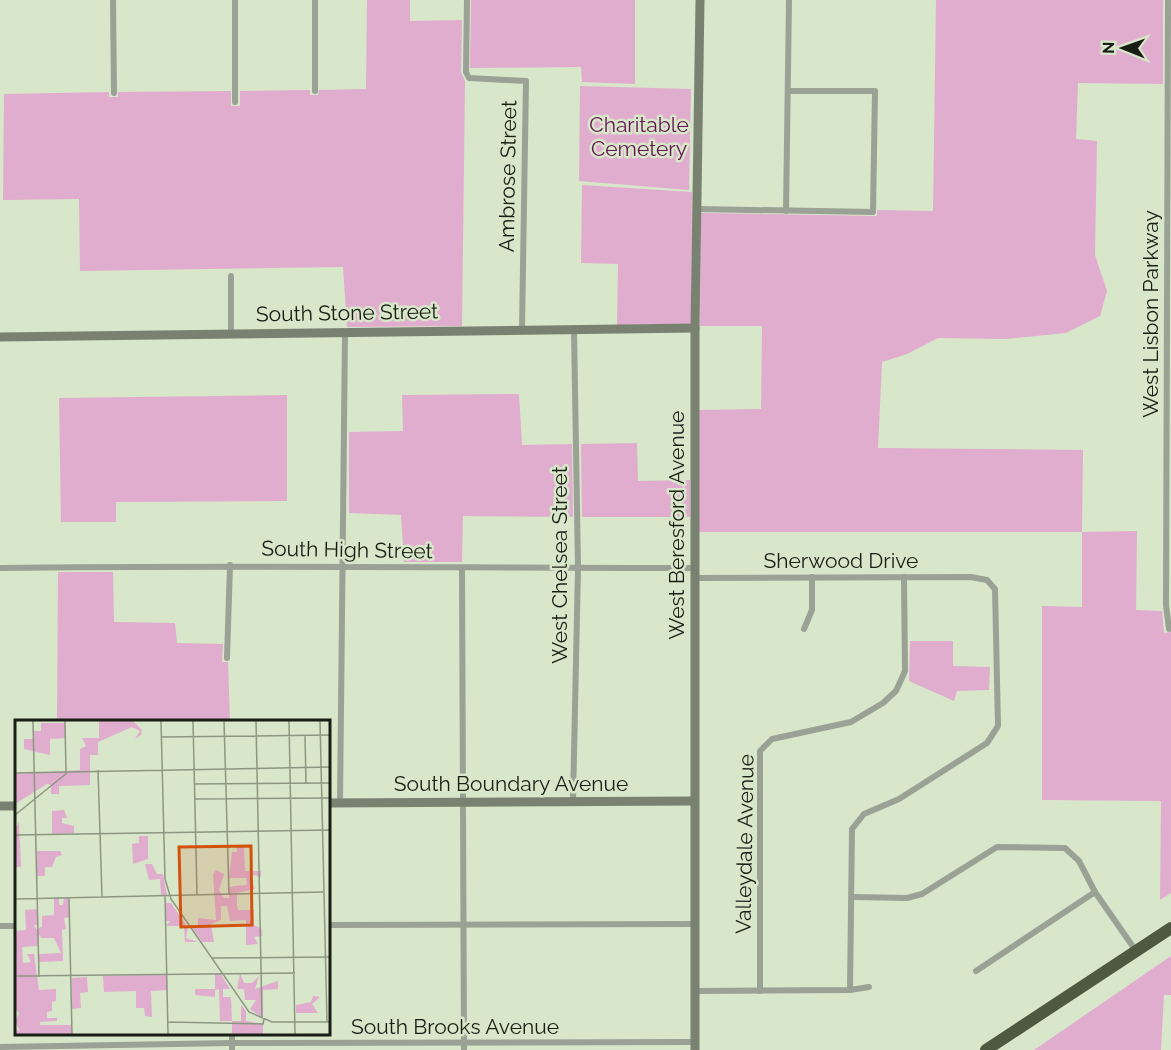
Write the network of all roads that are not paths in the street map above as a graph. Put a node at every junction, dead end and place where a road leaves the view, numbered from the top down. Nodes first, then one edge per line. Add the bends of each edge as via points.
1 (113, 0) edge
2 (235, 0) edge
3 (315, 0) edge
4 (467, 0) edge
5 (700, 0) edge
6 (789, 0) edge
7 (1168, 0) edge
8 (1169, 16) edge
9 (315, 91) dead end
10 (789, 91) junction
11 (114, 93) dead end
12 (236, 102) dead end
13 (696, 209) junction
14 (786, 211) junction
15 (231, 276) dead end
16 (695, 328) junction
17 (1170, 328) edge
18 (522, 329) junction
19 (574, 329) junction
20 (345, 331) junction
21 (231, 332) junction
22 (0, 337) edge
23 (1169, 561) edge
24 (230, 565) junction
25 (0, 568) edge
26 (344, 568) junction
27 (462, 568) junction
28 (578, 568) junction
29 (695, 573) junction
30 (812, 577) junction
31 (904, 577) junction
32 (804, 629) dead end
33 (1169, 629) dead end
34 (227, 658) dead end
35 (573, 801) junction
36 (693, 801) junction
37 (464, 802) junction
38 (330, 803) edge
39 (340, 803) junction
40 (1095, 892) junction
41 (852, 897) junction
42 (463, 924) junction
43 (695, 924) junction
44 (330, 925) edge
45 (1171, 928) edge
46 (1136, 951) junction
47 (976, 970) dead end
48 (869, 987) dead end
49 (850, 990) junction
50 (696, 991) junction
51 (760, 991) junction
52 (695, 1046) edge
53 (0, 1047) edge
54 (232, 1047) edge
55 (464, 1047) edge
56 (986, 1050) edge

1 - 11 street
2 - 12 street
3 - 9 street
4 - 18 street, Ambrose Street via 469,78 526,81
5 - 13 street, West Beresford Avenue
6 - 10 street
7 - 8 street, West Lisbon Parkway
8 - 17 street, West Lisbon Parkway
10 - 14 street
10 - 14 street via 875,91 873,212
13 - 14 street
13 - 16 street, West Beresford Avenue
15 - 21 street
16 - 19 street, South Stone Street
16 - 29 street, West Beresford Avenue
17 - 23 street, West Lisbon Parkway
18 - 19 street, South Stone Street
18 - 20 street, South Stone Street
19 - 28 street, West Chelsea Street
20 - 21 street, South Stone Street
20 - 26 street
21 - 22 street, South Stone Street
23 - 33 street, West Lisbon Parkway
24 - 25 street, South High Street
24 - 26 street, South High Street
24 - 34 street
26 - 27 street, South High Street
26 - 39 street
27 - 28 street, South High Street
27 - 37 street
28 - 29 street, South High Street
28 - 35 street, West Chelsea Street
29 - 30 street, Sherwood Drive
29 - 36 street, West Beresford Avenue
30 - 31 street, Sherwood Drive
30 - 32 street via 812,610
31 - 41 street, Sherwood Drive via 987,580 995,589 998,726 987,743 955,765 899,799 864,814 852,829
31 - 51 street, Valleydale Avenue via 904,670 896,691 851,722 772,738 760,750
35 - 36 street, South Boundary Avenue
35 - 37 street, South Boundary Avenue
36 - 43 street, West Beresford Avenue
37 - 39 street, South Boundary Avenue
37 - 42 street
38 - 39 street, South Boundary Avenue
40 - 41 street via 1078,861 1065,848 1042,846 997,847 922,894 907,898
40 - 46 street
40 - 47 street
41 - 49 street
42 - 43 street
42 - 44 street
42 - 55 street
43 - 50 street, West Beresford Avenue
45 - 46 highway
46 - 56 highway
48 - 49 street
49 - 51 street
50 - 51 street
50 - 52 street, West Beresford Avenue
52 - 55 street, South Brooks Avenue
53 - 54 street, South Brooks Avenue
54 - 55 street, South Brooks Avenue

